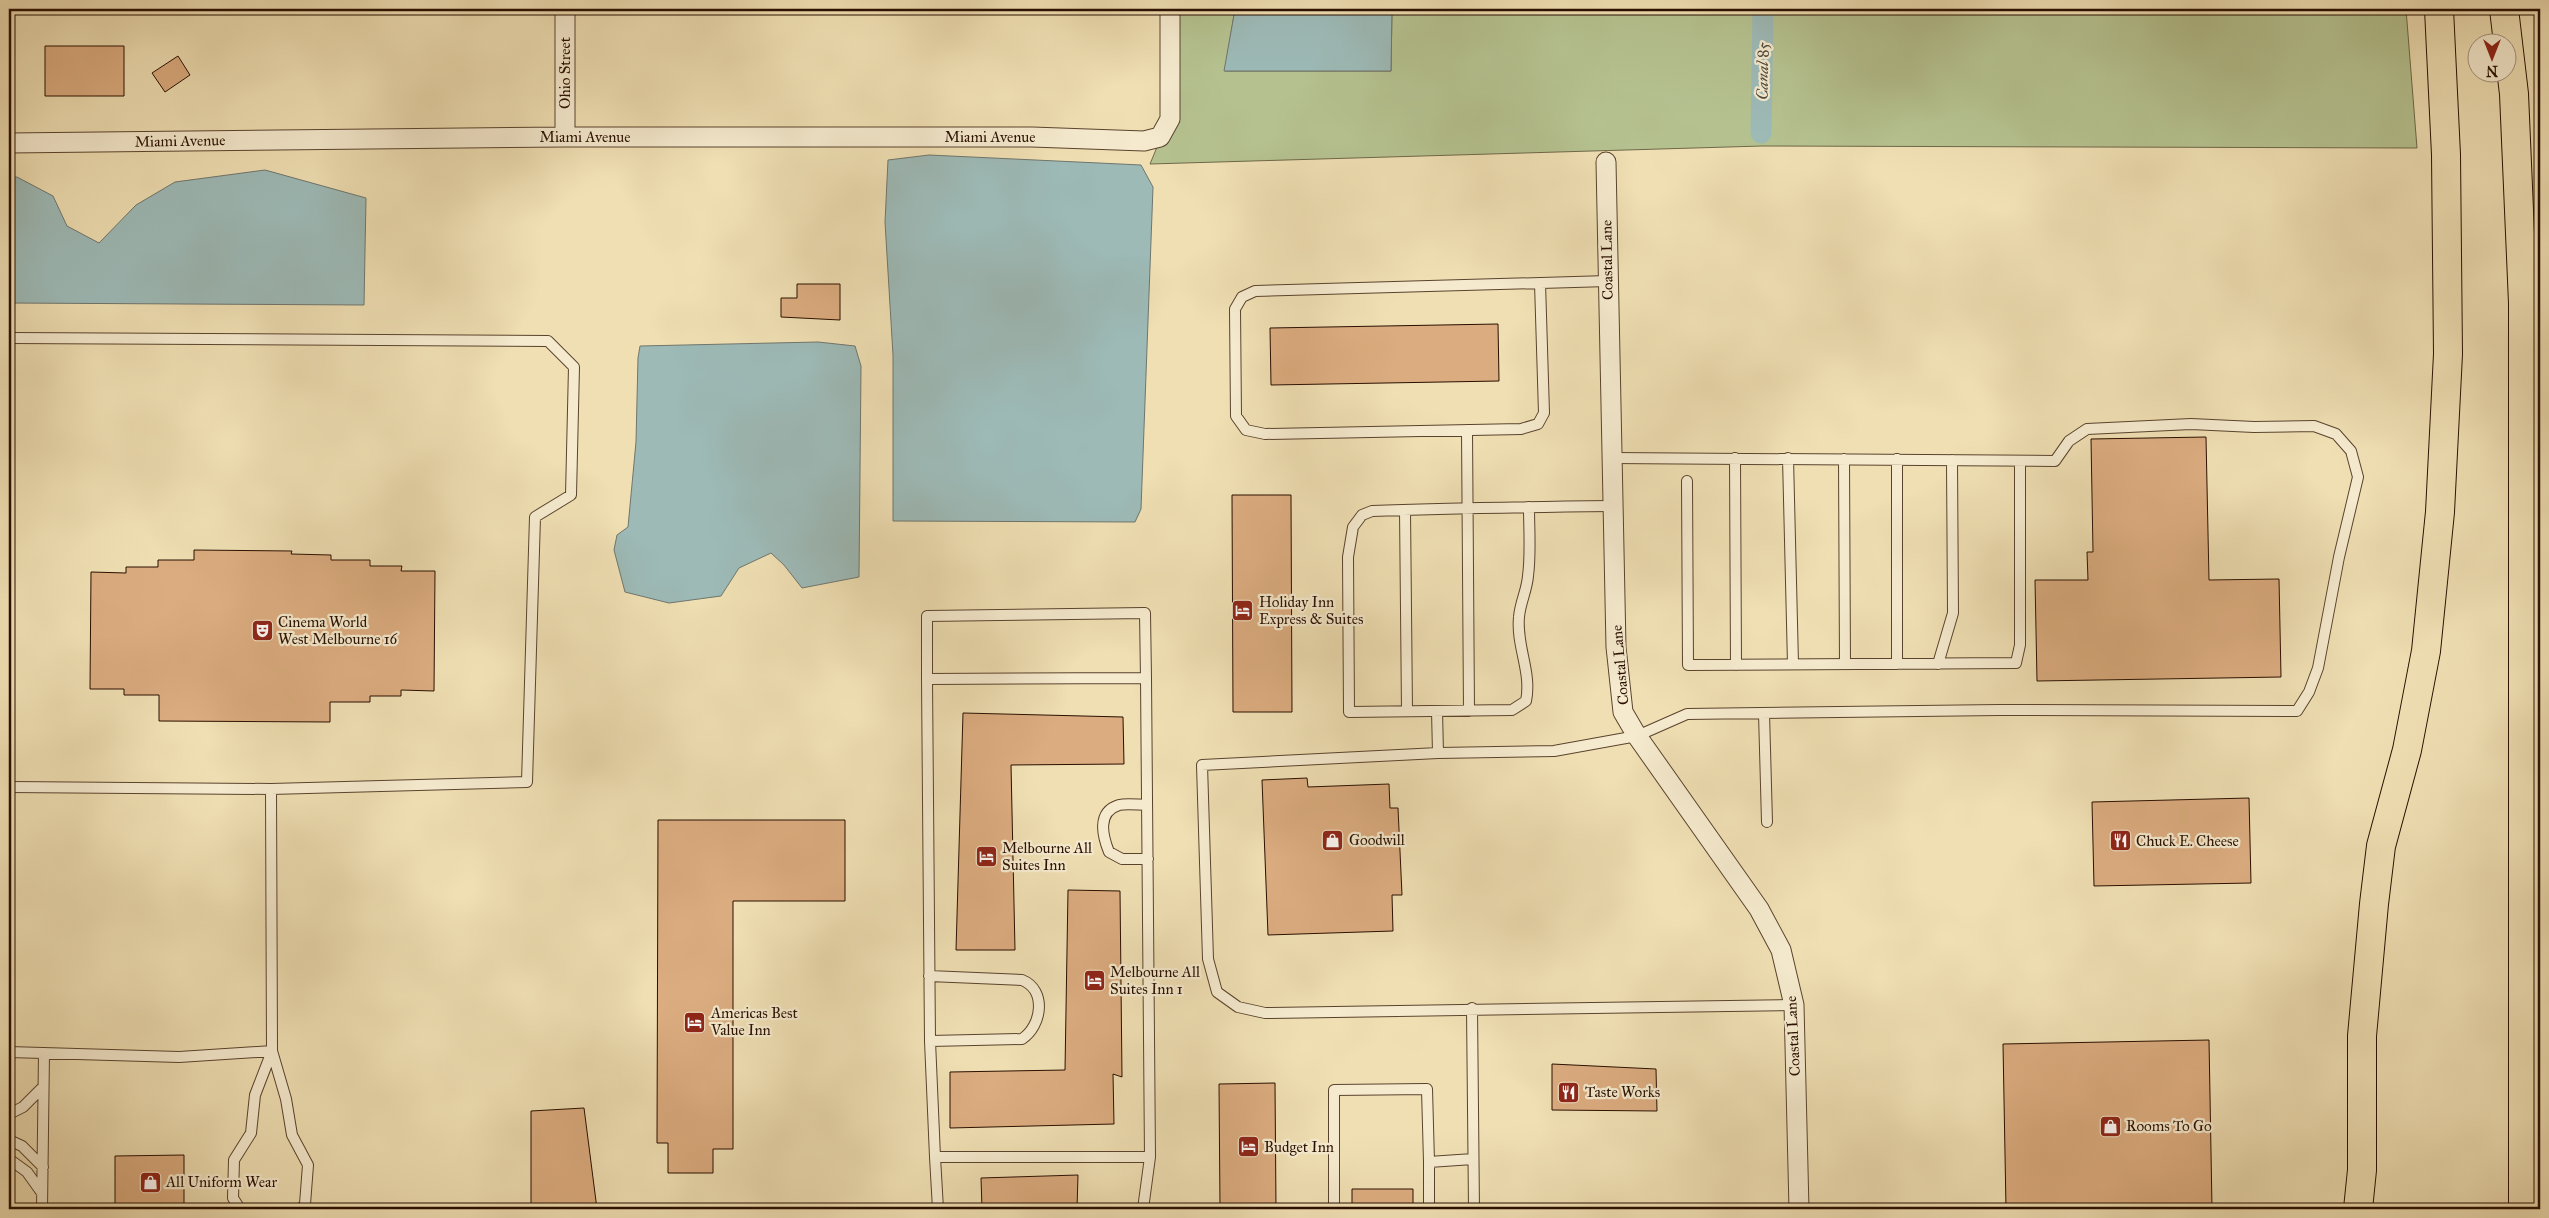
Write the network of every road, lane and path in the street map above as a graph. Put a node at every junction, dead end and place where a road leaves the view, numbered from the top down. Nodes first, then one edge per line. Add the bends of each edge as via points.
1 (566, 9) edge
2 (1170, 9) edge
3 (2439, 9) edge
4 (2504, 9) edge
5 (565, 137) junction
6 (9, 143) edge
7 (1606, 162) dead end
8 (1608, 281) junction
9 (1540, 283) junction
10 (9, 338) edge
11 (1467, 430) junction
12 (1612, 458) junction
13 (1735, 458) junction
14 (1788, 458) junction
15 (1844, 459) junction
16 (1898, 460) junction
17 (1952, 460) junction
18 (2020, 461) junction
19 (1686, 482) dead end
20 (1613, 506) junction
21 (1529, 507) junction
22 (1468, 508) junction
23 (1405, 510) junction
24 (1793, 664) junction
25 (1846, 664) junction
26 (1897, 664) junction
27 (1938, 664) junction
28 (1736, 665) junction
29 (1146, 678) junction
30 (927, 679) junction
31 (1407, 711) junction
32 (1436, 711) junction
33 (1469, 711) junction
34 (1764, 713) junction
35 (1637, 736) junction
36 (1438, 753) junction
37 (9, 786) edge
38 (271, 789) junction
39 (1147, 805) junction
40 (1767, 822) dead end
41 (1148, 859) junction
42 (929, 976) junction
43 (1794, 1005) junction
44 (1472, 1008) junction
45 (930, 1041) junction
46 (272, 1051) junction
47 (9, 1052) edge
48 (44, 1053) junction
49 (44, 1087) junction
50 (9, 1114) edge
51 (9, 1140) edge
52 (935, 1157) junction
53 (1150, 1157) junction
54 (9, 1159) edge
55 (1474, 1159) junction
56 (1429, 1162) junction
57 (43, 1167) junction
58 (2362, 1170) junction
59 (42, 1193) junction
60 (42, 1209) edge
61 (240, 1209) edge
62 (301, 1209) edge
63 (938, 1209) edge
64 (1143, 1209) edge
65 (1334, 1209) edge
66 (1430, 1209) edge
67 (1474, 1209) edge
68 (1799, 1209) edge
69 (2358, 1209) edge
70 (2370, 1209) edge
71 (2523, 1209) edge

1 - 5 street, Ohio Street
2 - 5 street, Miami Avenue via 1170,119 1160,137 1144,141 1032,137
3 - 58 highway via 2446,155 2448,344 2440,512 2426,650 2407,750 2381,846 2374,904 2362,1036
4 - 71 highway via 2514,94 2523,303
5 - 6 street, Miami Avenue
7 - 8 street, Coastal Lane
8 - 9 lane
8 - 12 street, Coastal Lane
9 - 11 lane via 1544,413 1538,424 1521,429
9 - 11 lane via 1255,291 1242,297 1235,309 1236,416 1246,430 1265,434
10 - 38 lane via 548,341 574,367 571,495 535,517 527,782
11 - 22 lane
12 - 13 lane
12 - 20 street, Coastal Lane
13 - 14 lane
13 - 28 lane
14 - 15 lane
14 - 24 lane
15 - 16 lane
15 - 25 lane
16 - 17 lane
16 - 26 lane
17 - 18 lane
17 - 27 lane via 1953,613
18 - 27 lane via 2020,645 2016,663
18 - 34 lane via 2055,461 2069,441 2087,429 2191,424 2314,426 2336,434 2351,451 2358,477 2318,668 2297,711
19 - 28 lane via 1688,665
20 - 21 lane
20 - 35 street, Coastal Lane via 1616,647 1623,712
21 - 22 lane
21 - 33 lane via 1528,576 1519,618 1520,646 1529,689 1526,701 1512,710
22 - 23 lane
22 - 33 lane
23 - 31 lane
23 - 31 lane via 1372,511 1362,515 1353,527 1348,557 1349,712
24 - 25 lane
24 - 28 lane
25 - 26 lane
26 - 27 lane
29 - 30 lane
29 - 30 lane via 1145,613 927,616
29 - 39 lane
30 - 42 lane
31 - 32 lane
32 - 33 lane
32 - 36 lane
34 - 35 lane via 1687,714
34 - 40 lane
35 - 36 lane via 1554,751
35 - 43 street, Coastal Lane via 1759,909 1781,950
36 - 44 lane via 1202,765 1208,960 1218,992 1238,1007 1265,1013
37 - 38 lane
38 - 46 lane
39 - 41 lane
39 - 41 lane via 1119,805 1109,811 1103,820 1102,836 1109,852 1122,859
41 - 53 lane
42 - 45 lane
42 - 45 lane via 1022,980 1036,990 1039,1002 1035,1027 1022,1040
43 - 44 lane
43 - 68 street, Coastal Lane
44 - 55 lane
45 - 52 lane
46 - 48 lane via 179,1057
46 - 61 lane via 255,1095 250,1133 234,1160 233,1198
46 - 62 lane via 286,1099 292,1135 308,1165 305,1204
47 - 48 lane
48 - 49 lane
49 - 50 lane via 23,1107
49 - 57 lane
51 - 57 lane via 22,1146
52 - 53 lane
52 - 63 lane
53 - 64 lane
54 - 59 lane via 27,1172
55 - 56 lane
55 - 67 lane
56 - 65 lane via 1427,1089 1334,1090
56 - 66 lane
57 - 59 lane
58 - 69 highway
58 - 70 highway
59 - 60 lane

